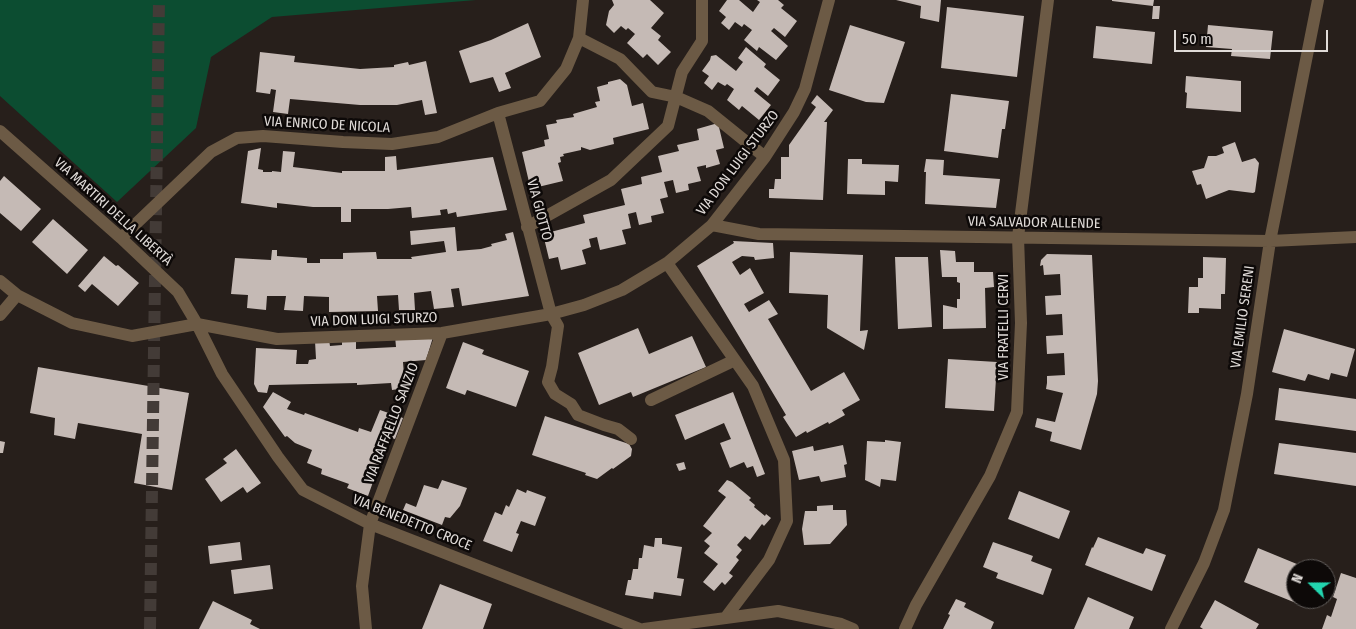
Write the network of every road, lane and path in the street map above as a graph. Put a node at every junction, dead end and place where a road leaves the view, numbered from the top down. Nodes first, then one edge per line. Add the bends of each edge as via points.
1 (583, 0) edge
2 (702, 0) edge
3 (829, 0) edge
4 (1048, 0) edge
5 (1318, 0) edge
6 (579, 38) junction
7 (676, 97) junction
8 (498, 113) junction
9 (0, 131) edge
10 (765, 157) junction
11 (712, 225) junction
12 (527, 227) junction
13 (1018, 237) junction
14 (1356, 237) edge
15 (121, 238) junction
16 (1270, 241) junction
17 (667, 262) junction
18 (0, 281) edge
19 (17, 295) junction
20 (551, 314) junction
21 (0, 315) edge
22 (197, 324) junction
23 (442, 333) junction
24 (735, 360) junction
25 (651, 400) dead end
26 (631, 439) dead end
27 (370, 524) junction
28 (726, 617) junction
29 (366, 629) edge
30 (640, 629) edge
31 (644, 629) edge
32 (853, 629) edge
33 (906, 629) edge
34 (1171, 629) edge

1 - 6 street, VIA ENRICO DE NICOLA
2 - 7 street via 702,41 682,72
3 - 10 street, VIA DON LUIGI STURZO via 804,89 794,112
4 - 13 street, VIA FRATELLI CERVI
5 - 16 street, VIA EMILIO SERENI
6 - 7 street via 620,58 652,92
6 - 8 street, VIA ENRICO DE NICOLA via 566,69 540,101
7 - 10 street via 708,112
7 - 12 street via 668,126 611,180
8 - 12 street, VIA GIOTTO
8 - 15 street, VIA ENRICO DE NICOLA via 438,138 392,144 263,136 237,138 211,152
9 - 15 street, VIA MARTIRI DELLA LIBERTÀ
10 - 11 street, VIA DON LUIGI STURZO
11 - 13 street, VIA SALVADOR ALLENDE via 759,234
11 - 17 street, VIA DON LUIGI STURZO
12 - 20 street, VIA GIOTTO
13 - 16 street, VIA SALVADOR ALLENDE
13 - 33 street, VIA FRATELLI CERVI via 1021,323 1017,412 990,476 916,605
14 - 16 street, VIA SALVADOR ALLENDE
15 - 22 street, VIA MARTIRI DELLA LIBERTÀ via 178,292
16 - 34 street, VIA EMILIO SERENI via 1247,394 1224,510 1204,564
17 - 20 street, VIA DON LUIGI STURZO via 622,290
17 - 24 street
18 - 19 street
19 - 21 street
19 - 22 street via 72,322 132,336
20 - 23 street, VIA DON LUIGI STURZO
20 - 26 street via 558,326 548,382 555,394 572,404 578,414 618,428
22 - 23 street, VIA DON LUIGI STURZO via 277,339
22 - 27 street, VIA BENEDETTO CROCE via 222,374 303,490
23 - 27 street, VIA RAFFAELLO SANZIO
24 - 25 street
24 - 28 street via 753,386 784,460 787,521 769,560
27 - 29 street, VIA RAFFAELLO SANZIO via 362,586
27 - 30 street, VIA BENEDETTO CROCE
28 - 31 street
28 - 32 street via 778,611

